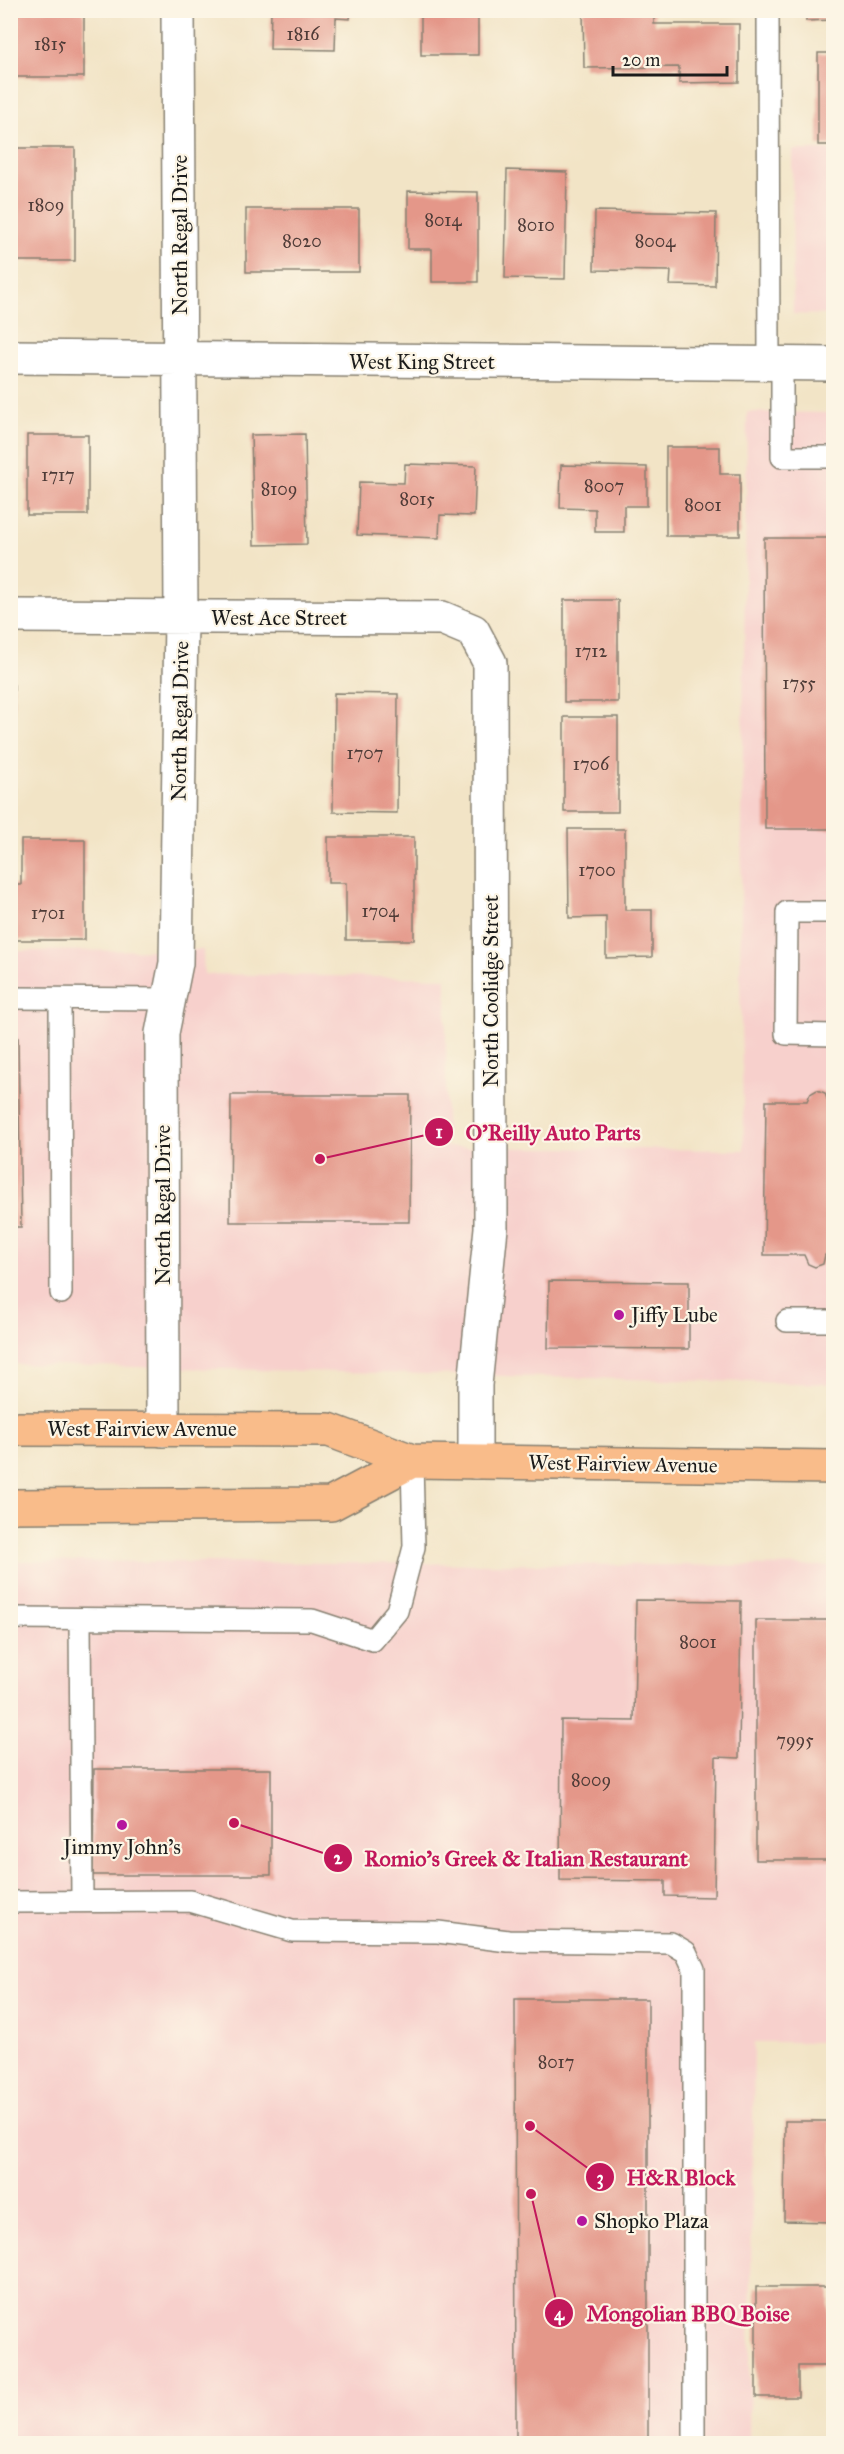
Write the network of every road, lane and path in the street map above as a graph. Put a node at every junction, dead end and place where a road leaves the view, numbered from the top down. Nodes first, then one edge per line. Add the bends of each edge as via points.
1 (178, 10) edge
2 (768, 10) edge
3 (10, 357) edge
4 (181, 360) junction
5 (775, 364) junction
6 (834, 364) edge
7 (834, 458) edge
8 (10, 616) edge
9 (181, 618) junction
10 (472, 631) joint
11 (834, 912) edge
12 (10, 998) edge
13 (60, 999) junction
14 (169, 999) junction
15 (834, 1035) edge
16 (61, 1293) dead end
17 (834, 1320) edge
18 (787, 1321) dead end
19 (10, 1429) edge
20 (163, 1430) junction
21 (412, 1461) junction
22 (475, 1462) junction
23 (834, 1467) edge
24 (10, 1506) edge
25 (10, 1618) edge
26 (80, 1619) junction
27 (82, 1901) junction
28 (10, 1902) edge
29 (694, 2444) edge

1 - 4 street, North Regal Drive
2 - 5 lane
3 - 4 street, West King Street
4 - 5 street, West King Street
4 - 9 street, North Regal Drive
5 - 6 street, West King Street
5 - 7 lane via 782,457
8 - 9 street, West Ace Street
9 - 10 street, West Ace Street via 442,618
9 - 14 street, North Regal Drive via 176,963
10 - 22 street, North Coolidge Street via 490,663 492,1019 491,1228 475,1385
11 - 15 lane via 787,912 786,1034
12 - 13 lane
13 - 14 lane
13 - 16 lane
14 - 20 street, North Regal Drive via 162,1033
17 - 18 lane
19 - 20 main road, West Fairview Avenue
20 - 21 main road, West Fairview Avenue via 329,1430
21 - 22 main road, West Fairview Avenue
21 - 24 main road, West Fairview Avenue via 331,1504
21 - 26 lane via 414,1547 397,1611 373,1640 312,1620
22 - 23 main road, West Fairview Avenue
25 - 26 lane
26 - 27 lane
27 - 28 lane
27 - 29 lane via 190,1901 292,1930 438,1932 508,1941 671,1942 686,1952 694,1969

